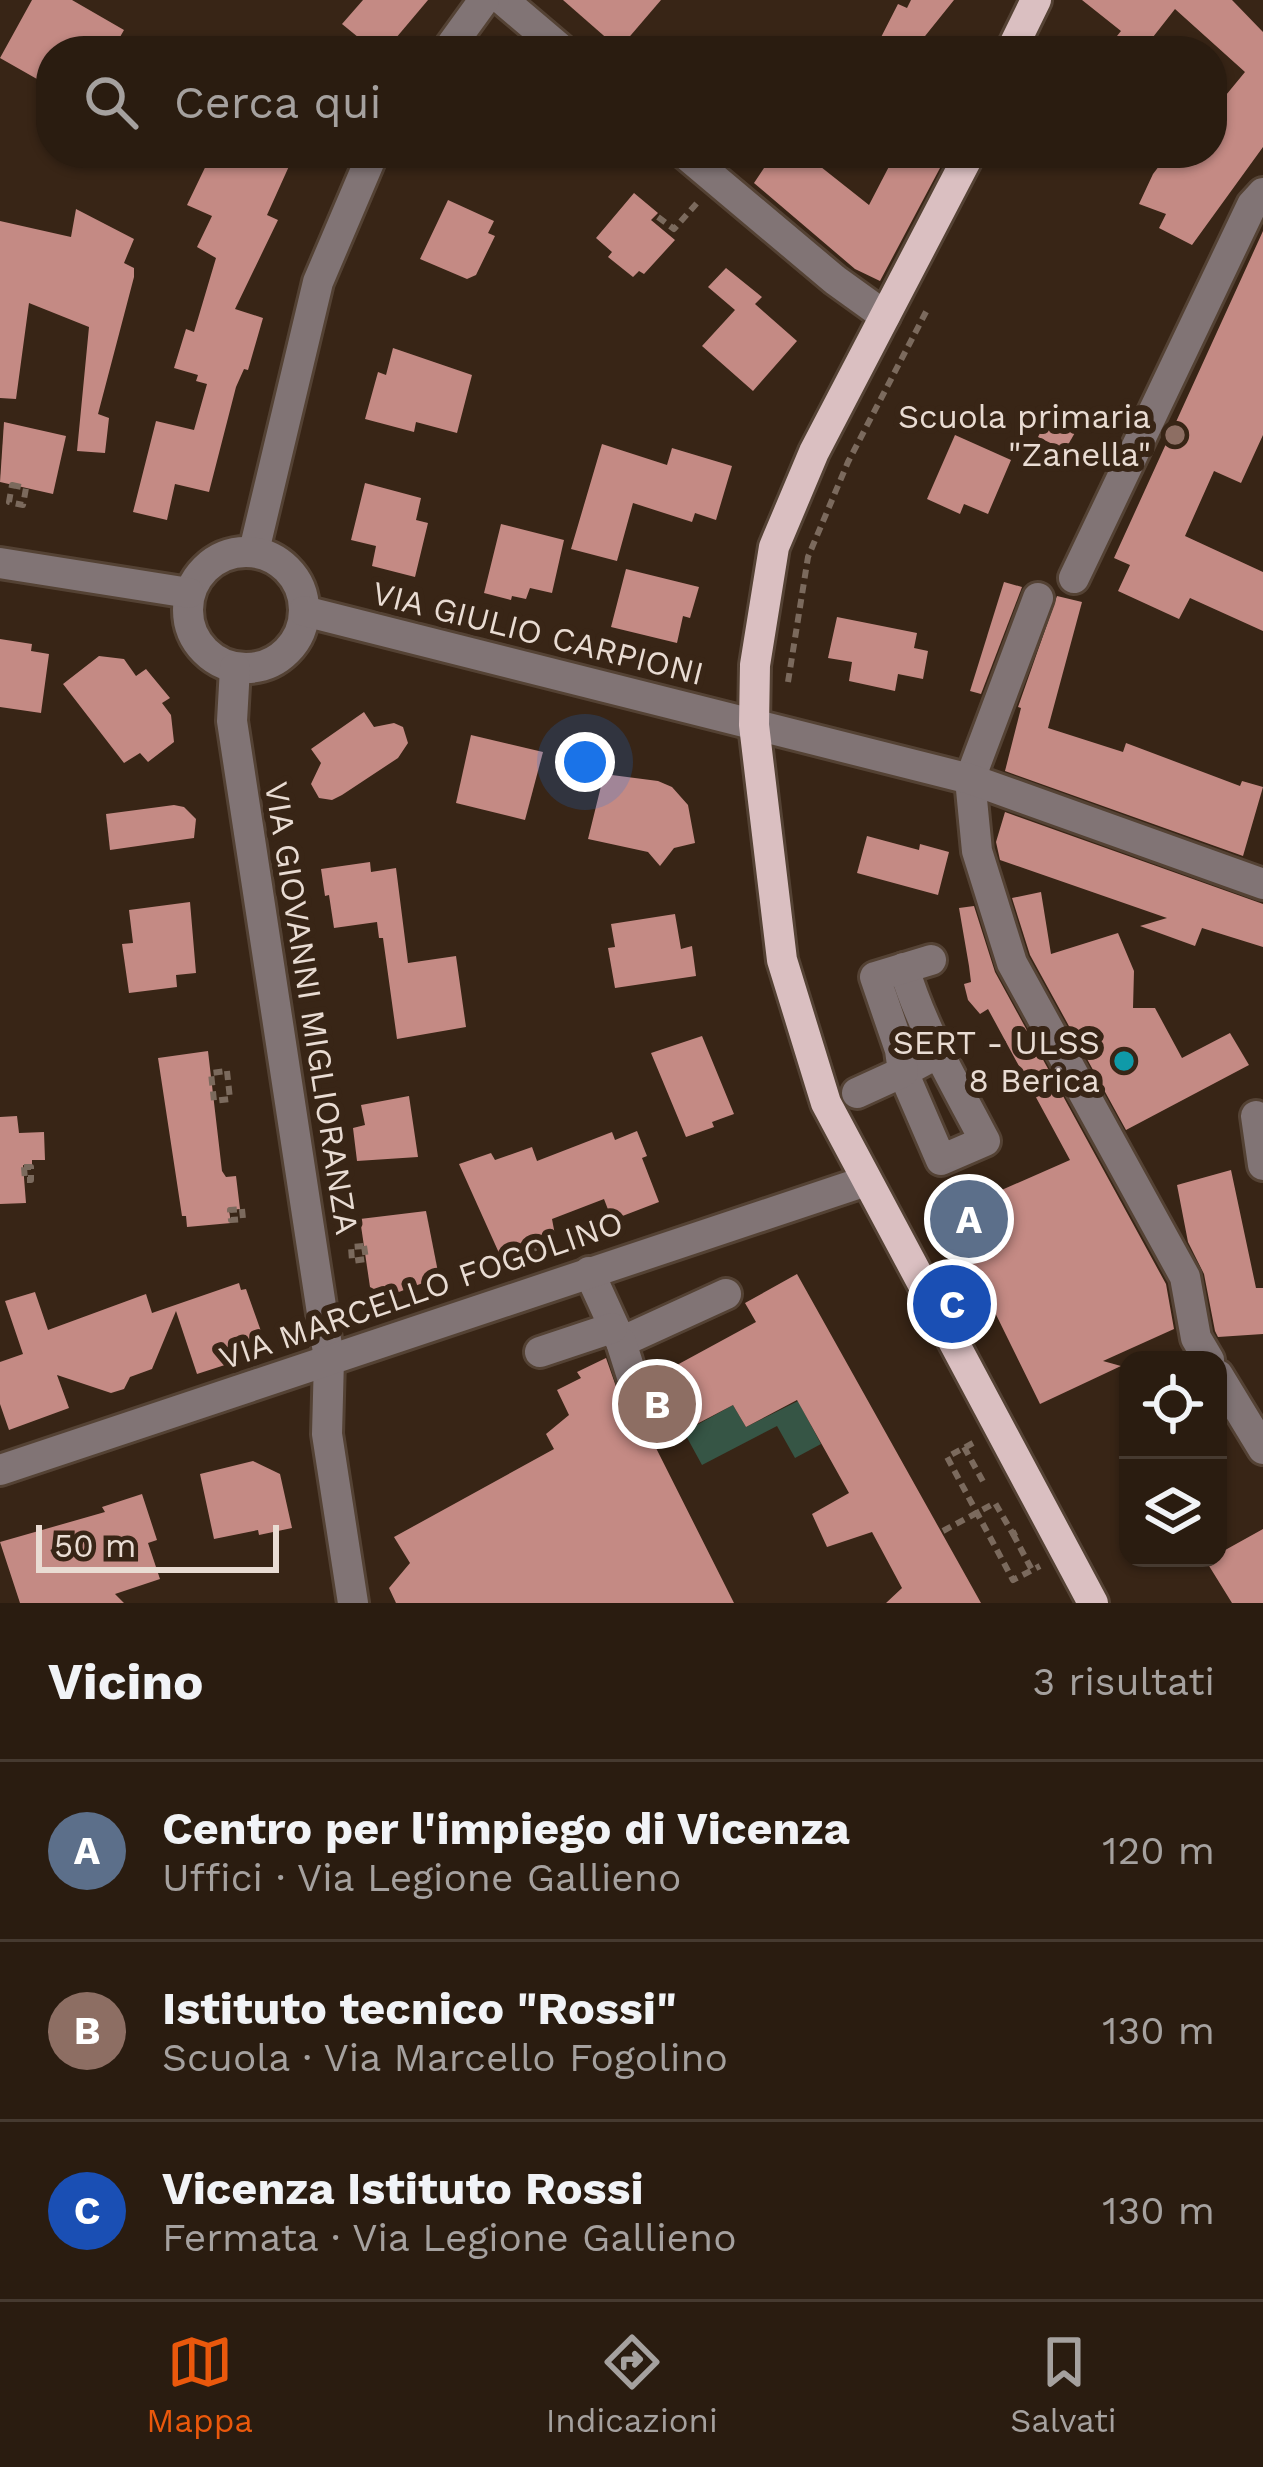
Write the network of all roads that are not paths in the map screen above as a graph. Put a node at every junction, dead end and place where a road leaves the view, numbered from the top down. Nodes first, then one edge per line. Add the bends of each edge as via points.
1 (484, 0) edge
2 (503, 0) edge
3 (1036, 0) edge
4 (458, 36) edge
5 (545, 36) edge
6 (1018, 36) edge
7 (367, 168) edge
8 (702, 168) edge
9 (962, 168) edge
10 (1257, 199) edge
11 (884, 316) junction
12 (254, 551) junction
13 (0, 563) edge
14 (1074, 578) dead end
15 (189, 593) junction
16 (1038, 598) dead end
17 (304, 611) junction
18 (235, 668) junction
19 (754, 725) junction
20 (970, 778) junction
21 (1262, 880) edge
22 (940, 1052) junction
23 (903, 1072) junction
24 (857, 1093) dead end
25 (1256, 1116) dead end
26 (1263, 1166) edge
27 (866, 1181) junction
28 (590, 1272) junction
29 (726, 1294) dead end
30 (616, 1335) junction
31 (1204, 1351) edge
32 (540, 1352) dead end
33 (329, 1359) junction
34 (1227, 1390) edge
35 (640, 1402) dead end
36 (1263, 1448) edge
37 (0, 1470) edge
38 (353, 1603) edge
39 (1093, 1603) edge

1 - 4 street
2 - 5 street
3 - 6 main road
7 - 12 street via 318,282
8 - 11 street
9 - 11 main road
10 - 14 street
11 - 19 main road via 774,547
12 - 15 street via 208,565
12 - 17 street via 285,565
13 - 15 street
15 - 18 street via 190,630 200,647
16 - 20 street
17 - 18 street via 277,660
17 - 19 street, VIA GIULIO CARPIONI
18 - 33 street, VIA GIOVANNI MIGLIORANZA via 232,721
19 - 20 street, VIA GIULIO CARPIONI
19 - 27 main road via 782,960 826,1103
20 - 21 street, VIA GIULIO CARPIONI
20 - 31 street via 976,851 1012,963 1185,1277
22 - 23 street
22 - 23 street via 911,992 917,964 875,977
22 - 23 street via 985,1141 941,1160
23 - 24 street
25 - 26 street
27 - 28 street, VIA MARCELLO FOGOLINO
27 - 39 main road
28 - 30 street
28 - 33 street, VIA MARCELLO FOGOLINO
29 - 30 street
30 - 32 street
30 - 35 street
33 - 37 street, VIA MARCELLO FOGOLINO
33 - 38 street, VIA GIOVANNI MIGLIORANZA via 328,1434
34 - 36 street

